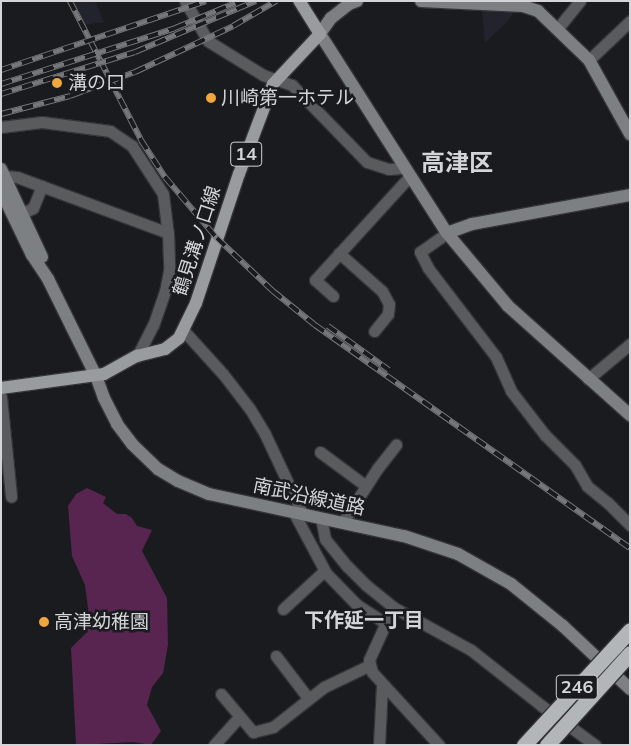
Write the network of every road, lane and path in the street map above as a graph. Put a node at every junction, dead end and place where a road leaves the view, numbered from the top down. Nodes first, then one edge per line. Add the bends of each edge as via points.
1 (185, 1) edge
2 (299, 1) edge
3 (357, 1) edge
4 (422, 1) edge
5 (580, 1) edge
6 (441, 2) edge
7 (630, 21) edge
8 (558, 28) junction
9 (320, 34) junction
10 (589, 60) junction
11 (276, 79) junction
12 (1, 127) edge
13 (630, 134) edge
14 (3, 172) edge
15 (407, 172) junction
16 (42, 186) junction
17 (1, 190) edge
18 (630, 195) edge
19 (22, 213) junction
20 (168, 233) junction
21 (447, 234) junction
22 (339, 253) junction
23 (48, 279) junction
24 (333, 296) dead end
25 (184, 331) junction
26 (374, 331) dead end
27 (630, 344) edge
28 (137, 356) junction
29 (96, 376) junction
30 (588, 378) junction
31 (1, 388) edge
32 (1, 397) edge
33 (630, 415) edge
34 (396, 445) dead end
35 (320, 452) dead end
36 (366, 486) junction
37 (12, 496) dead end
38 (299, 514) junction
39 (321, 518) junction
40 (342, 522) junction
41 (630, 525) edge
42 (324, 571) junction
43 (393, 607) junction
44 (284, 609) dead end
45 (385, 623) junction
46 (630, 630) edge
47 (630, 653) edge
48 (276, 656) dead end
49 (370, 665) junction
50 (382, 685) junction
51 (630, 689) edge
52 (221, 694) dead end
53 (308, 698) junction
54 (239, 717) junction
55 (214, 745) edge
56 (379, 745) edge
57 (439, 745) edge
58 (524, 745) edge
59 (547, 745) edge
60 (595, 745) edge

1 - 11 street via 208,41 263,75
2 - 9 main road
3 - 9 street via 331,18
4 - 6 street
5 - 8 street
6 - 8 street via 523,6 538,11
7 - 10 street
8 - 10 street
9 - 11 main road, 鶴見溝ノ口線 / 14
9 - 15 street
10 - 13 street
11 - 15 street via 292,85 367,162
11 - 25 main road, 鶴見溝ノ口線 / 14
12 - 20 street via 42,122 110,131 132,146 163,194
14 - 16 street
14 - 19 street, 南武沿線道路
15 - 21 street
15 - 22 street
16 - 19 street via 33,208
16 - 20 street
17 - 23 street, 南武沿線道路 via 32,256
18 - 21 street via 472,224
19 - 23 street, 南武沿線道路
20 - 28 street via 169,271 165,291 153,326
21 - 30 street via 508,306
21 - 41 street via 420,252 428,268 496,356 511,391 545,435 575,465 587,486
22 - 24 street via 315,280
22 - 26 street via 382,291 388,304 388,314
23 - 29 street, 南武沿線道路
25 - 28 main road, 鶴見溝ノ口線 / 14 via 165,348
25 - 38 street via 250,409 272,448
27 - 30 street
28 - 29 main road, 鶴見溝ノ口線 / 14
29 - 31 main road, 14
29 - 38 street, 南武沿線道路 via 124,434 168,476 209,494
30 - 33 street
32 - 37 street
34 - 36 street
35 - 36 street
36 - 40 street
38 - 39 street, 南武沿線道路
38 - 42 street
39 - 40 street, 南武沿線道路
39 - 43 street via 325,539 347,566
40 - 51 street, 南武沿線道路 via 433,544 486,568 563,626
42 - 44 street
42 - 45 street via 356,604
43 - 45 street
43 - 60 street via 471,650
45 - 49 street via 369,660
46 - 58 highway, 246, bridge
47 - 59 highway, 246, bridge
48 - 53 street
49 - 50 street
49 - 53 street via 324,686
50 - 56 street
50 - 57 street
52 - 54 street
53 - 54 street via 274,728 253,732
54 - 55 street

